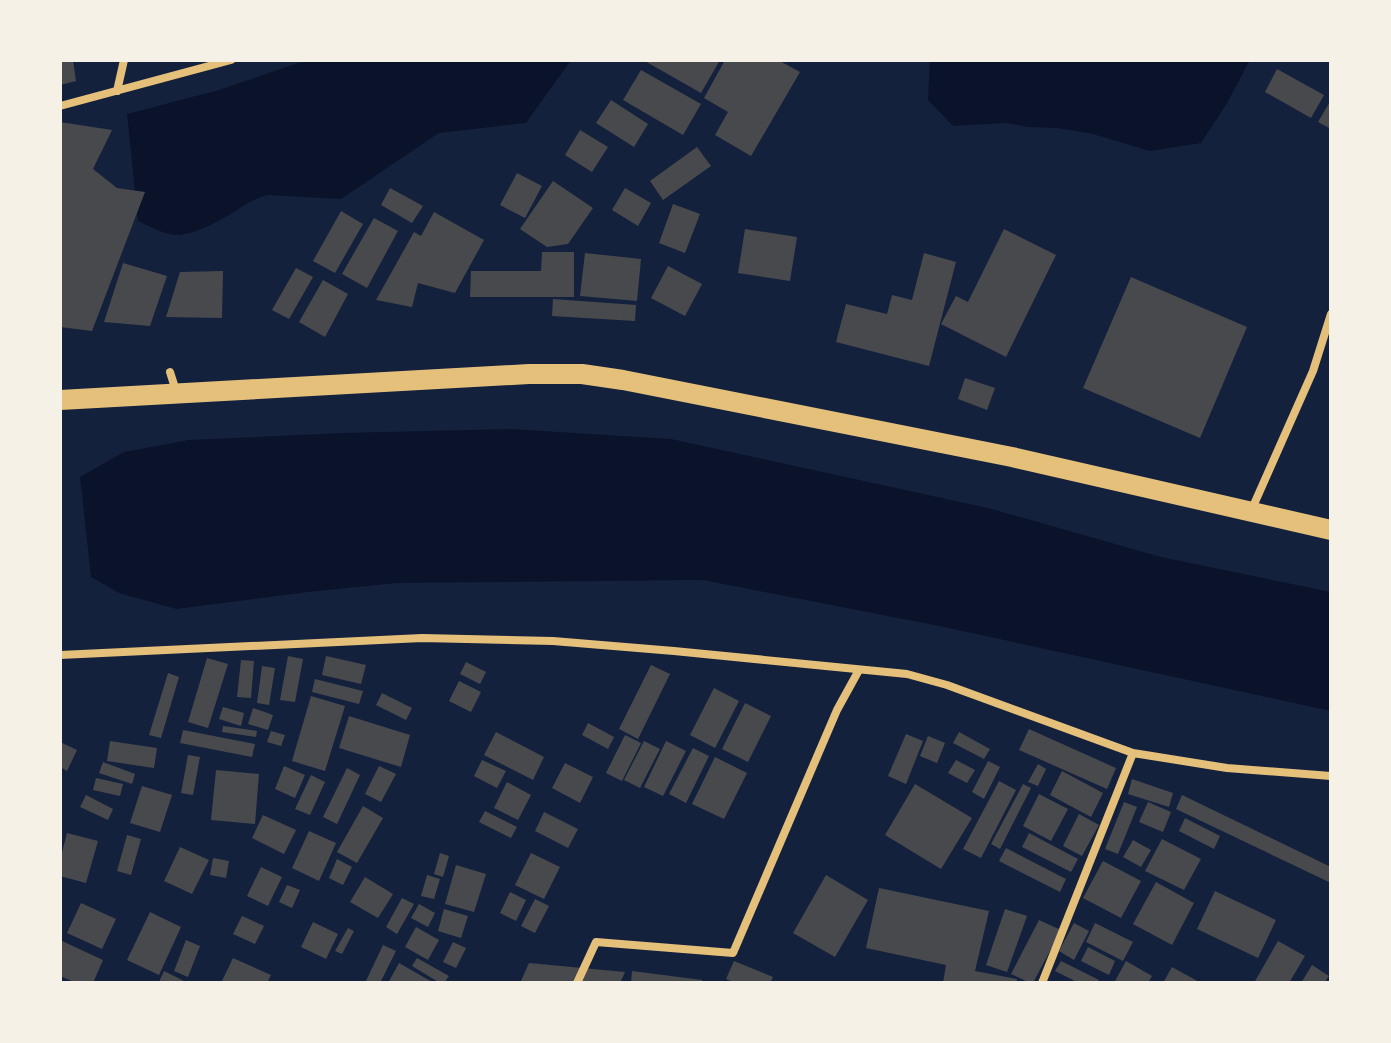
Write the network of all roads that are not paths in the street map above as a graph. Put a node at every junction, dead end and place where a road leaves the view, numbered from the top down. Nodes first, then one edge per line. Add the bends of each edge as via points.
1 (124, 60) edge
2 (231, 60) edge
3 (117, 91) junction
4 (60, 106) edge
5 (1331, 314) edge
6 (170, 372) dead end
7 (176, 393) junction
8 (60, 400) edge
9 (1251, 512) junction
10 (1331, 530) edge
11 (60, 655) edge
12 (859, 670) junction
13 (1133, 753) junction
14 (1331, 776) edge
15 (577, 983) edge
16 (1042, 983) edge

1 - 3 street
2 - 3 street
3 - 4 street
5 - 9 street via 1313,371
6 - 7 street
7 - 8 main road
7 - 9 main road via 582,374 1012,457
9 - 10 main road
11 - 12 street via 422,638 553,641
12 - 13 street via 907,674 947,685
12 - 15 street via 733,953 596,942
13 - 14 street via 1227,768
13 - 16 street

